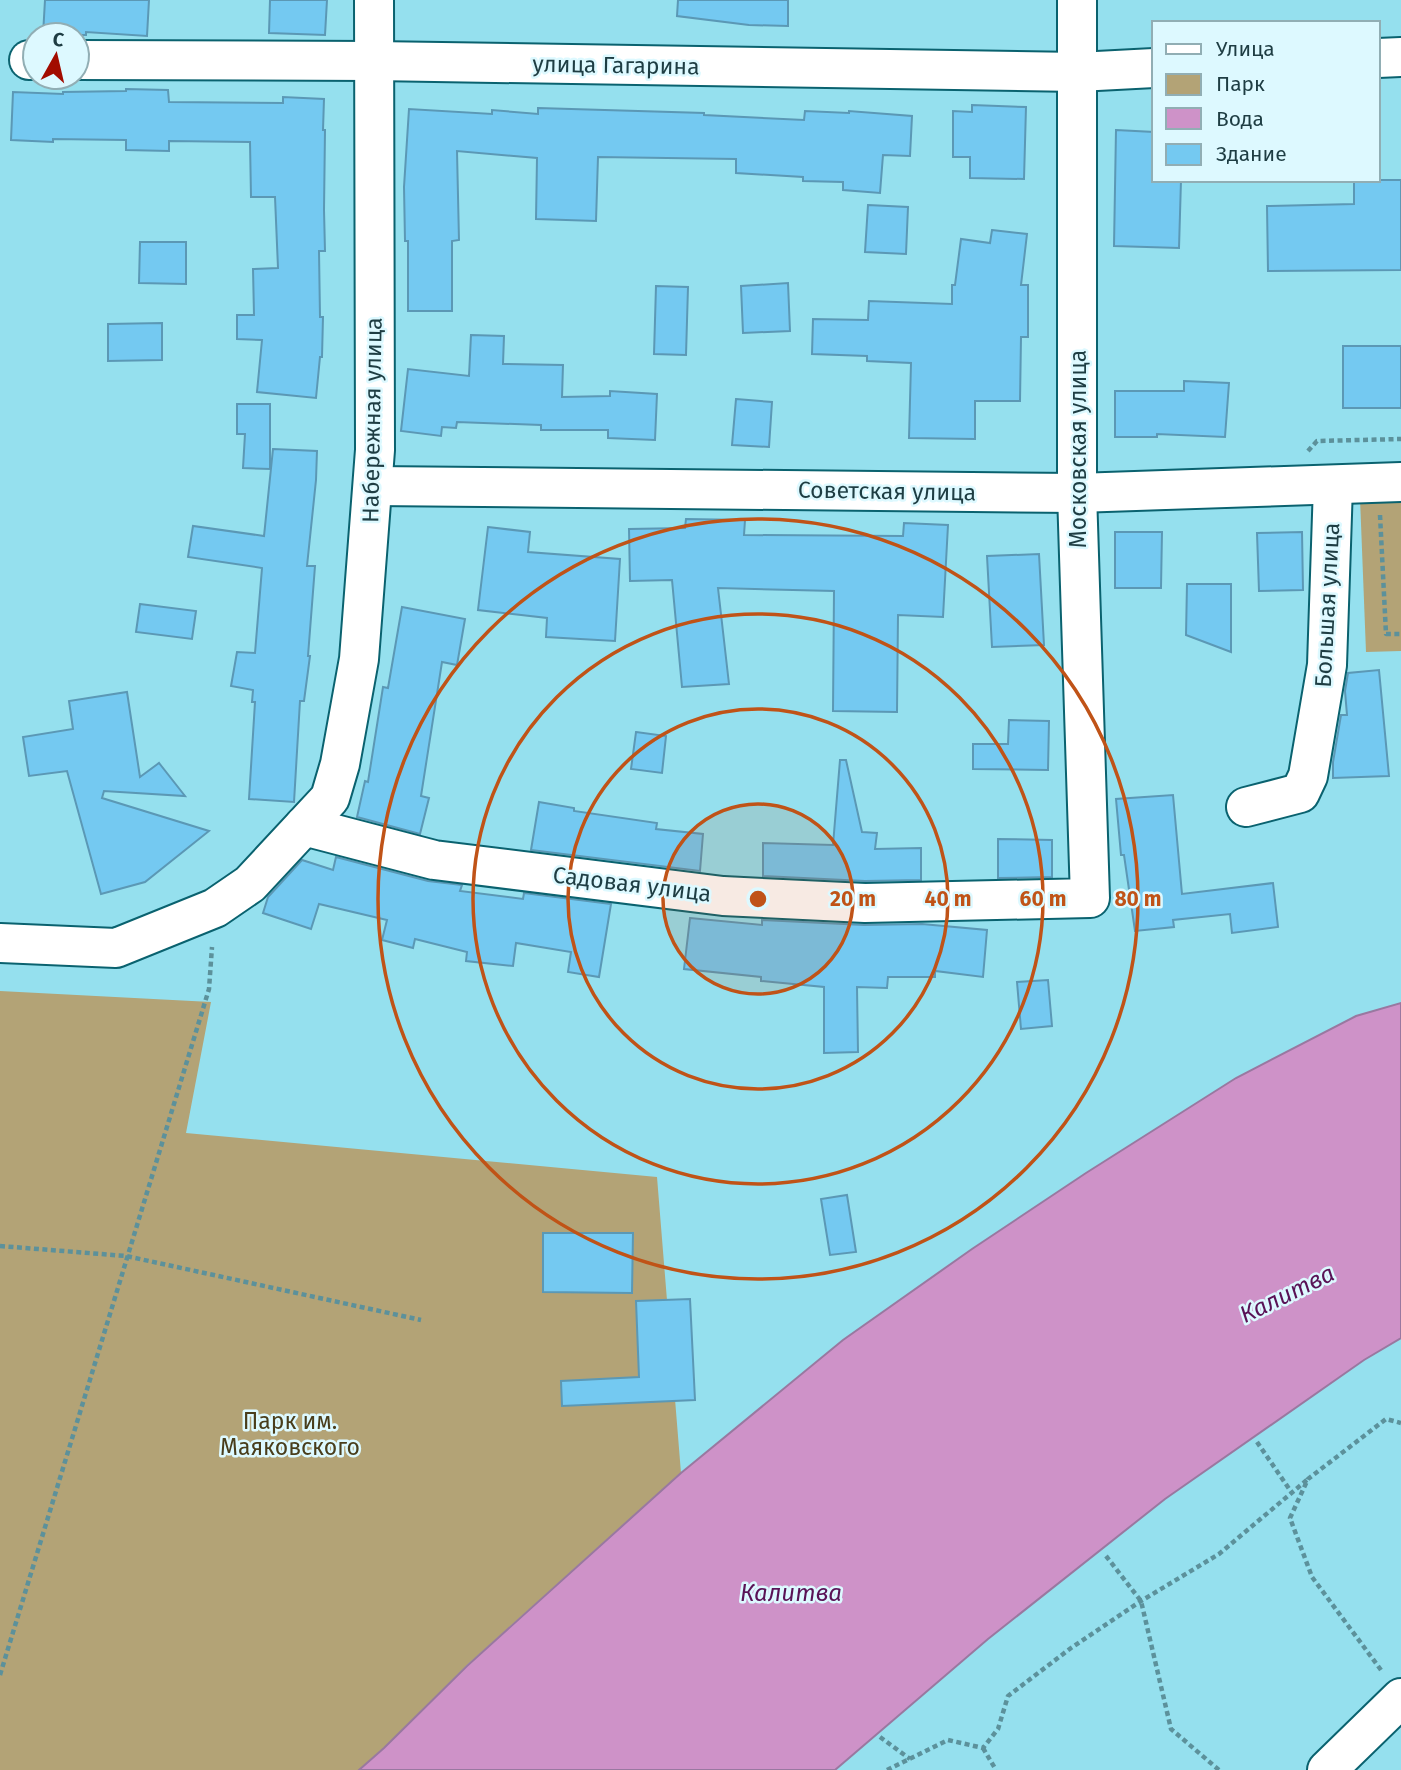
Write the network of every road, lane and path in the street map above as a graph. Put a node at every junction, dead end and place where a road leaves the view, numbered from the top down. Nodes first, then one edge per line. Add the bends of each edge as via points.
1 (374, 0) edge
2 (1077, 0) edge
3 (1401, 57) edge
4 (1380, 58) edge
5 (91, 60) edge
6 (374, 61) junction
7 (1152, 68) edge
8 (1078, 72) junction
9 (1334, 485) junction
10 (373, 486) junction
11 (1077, 493) junction
12 (1391, 496) edge
13 (1401, 634) edge
14 (1246, 807) dead end
15 (303, 826) junction
16 (1090, 898) joint
17 (215, 908) junction
18 (0, 943) edge
19 (0, 1246) edge
20 (126, 1256) junction
21 (421, 1320) dead end
22 (1401, 1423) edge
23 (1257, 1442) dead end
24 (1308, 1479) junction
25 (1292, 1493) junction
26 (1106, 1556) dead end
27 (1141, 1601) junction
28 (0, 1675) edge
29 (1392, 1685) edge
30 (880, 1737) dead end
31 (983, 1748) junction
32 (910, 1760) junction
33 (887, 1770) edge
34 (996, 1770) edge
35 (1219, 1770) edge
36 (1327, 1770) edge

1 - 6 street, Набережная улица
2 - 8 street, Московская улица
3 - 4 street
5 - 6 street, улица Гагарина
6 - 8 street, улица Гагарина
6 - 10 street, Набережная улица
7 - 8 street, улица Гагарина
8 - 11 street, Московская улица
9 - 11 street, Советская улица
9 - 12 street, Советская улица
9 - 14 street, Большая улица via 1327,665 1308,776 1300,793
10 - 11 street, Советская улица
10 - 15 street, Набережная улица via 359,659 340,764 330,798
11 - 16 street, Московская улица
12 - 13 path via 1386,634
15 - 16 street, Садовая улица via 435,860 723,896 865,904
15 - 17 street, Набережная улица via 250,884
17 - 18 street, Набережная улица via 116,948
17 - 20 path via 209,989
19 - 20 path
20 - 21 path
20 - 28 path
22 - 24 path via 1386,1419
23 - 25 path
24 - 25 path
24 - 29 path via 1290,1518 1312,1577
25 - 27 path via 1219,1554
26 - 27 path
27 - 31 path via 1008,1696 998,1729
27 - 35 path via 1171,1729
29 - 36 street
30 - 32 path
31 - 32 path via 948,1740
31 - 34 path
32 - 33 path

